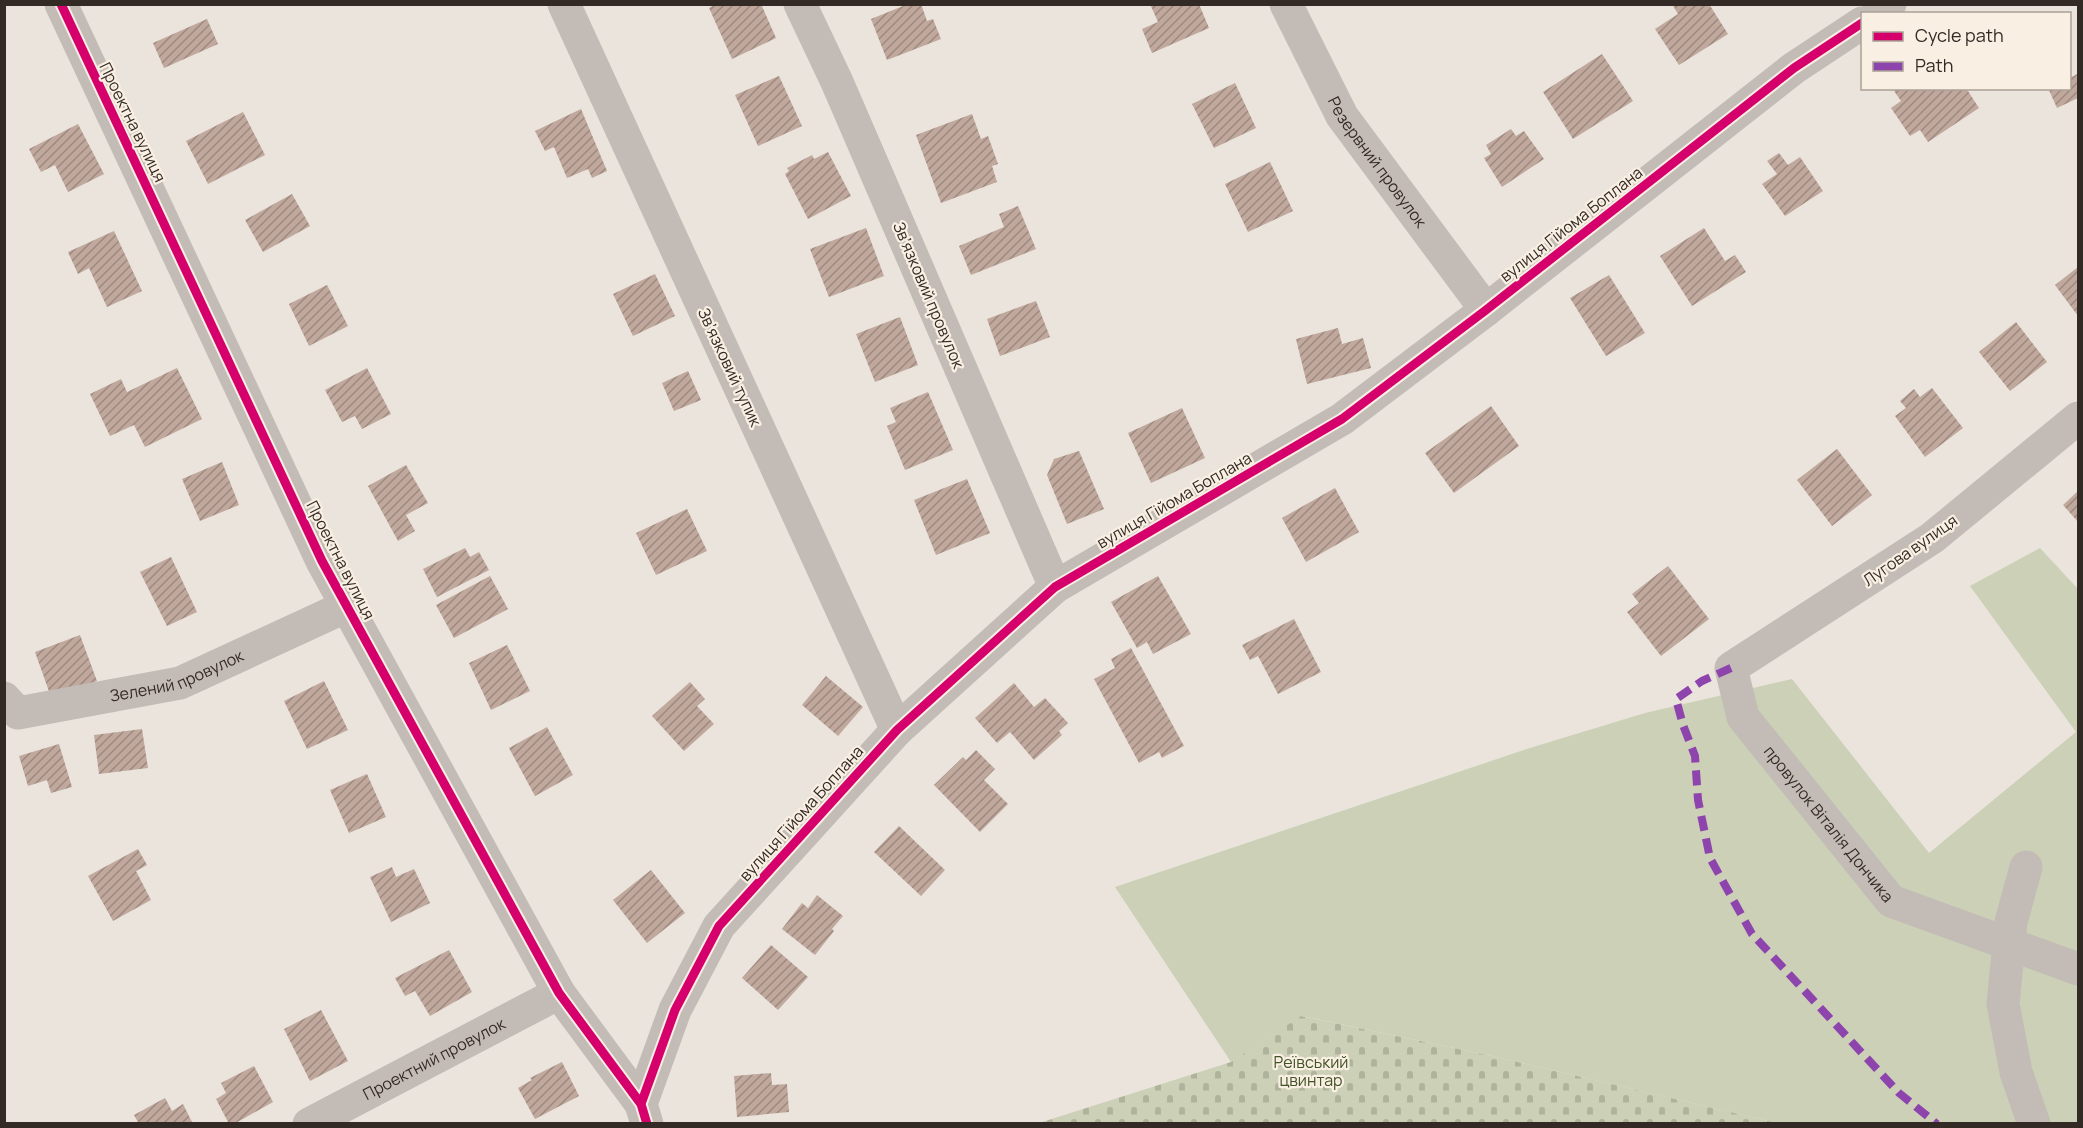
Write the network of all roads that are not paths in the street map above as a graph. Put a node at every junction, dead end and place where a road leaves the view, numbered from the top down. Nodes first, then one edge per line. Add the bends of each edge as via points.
1 (60, 4) edge
2 (564, 4) edge
3 (800, 4) edge
4 (1286, 4) edge
5 (1861, 24) edge
6 (1486, 310) junction
7 (2079, 417) edge
8 (1055, 587) junction
9 (347, 606) junction
10 (1731, 668) joint
11 (4, 698) edge
12 (897, 730) junction
13 (2026, 867) dead end
14 (2079, 969) edge
15 (559, 993) junction
16 (644, 1114) edge
17 (309, 1124) edge
18 (2034, 1124) edge

1 - 9 street, Проектна вулиця via 322,561
2 - 12 street, Звʼязковий тупик
3 - 8 street, Звʼязковий провулок
4 - 6 street, Резервний провулок via 1342,116
5 - 6 street, вулиця Гійома Боплана via 1794,68
6 - 8 street, вулиця Гійома Боплана via 1342,419
7 - 10 street, Лугова вулиця via 1932,538
8 - 12 street, вулиця Гійома Боплана
9 - 11 street, Зелений провулок via 180,683 18,713
9 - 15 street, Проектна вулиця
10 - 14 street, провулок Віталія Дончика via 1743,717 1891,901
12 - 16 street, вулиця Гійома Боплана via 719,926 675,1010
13 - 18 street via 2011,922 2003,1004 2016,1072
15 - 16 street, Проектна вулиця
15 - 17 street, Проектний провулок

